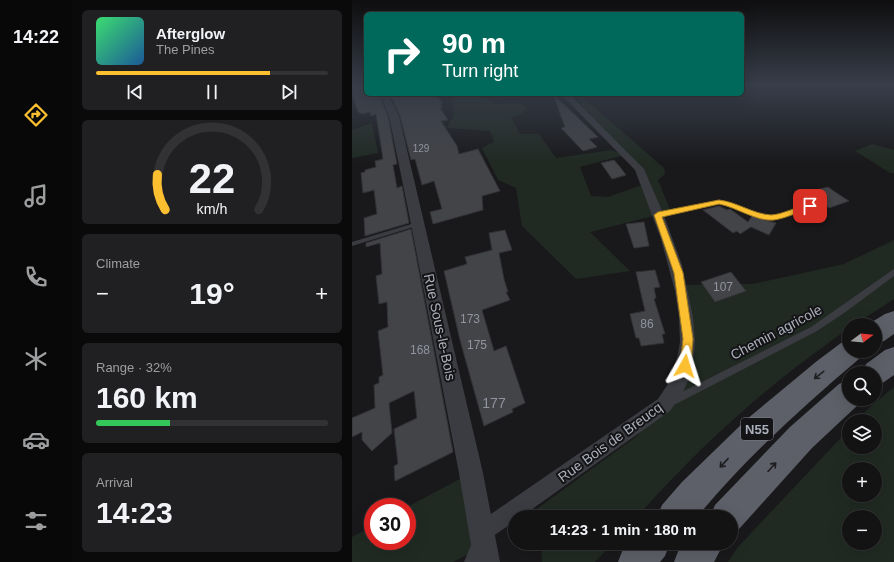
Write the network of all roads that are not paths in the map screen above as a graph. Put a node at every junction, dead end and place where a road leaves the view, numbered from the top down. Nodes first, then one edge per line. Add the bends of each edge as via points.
1 (391, 110) edge
2 (581, 110) edge
3 (810, 206) dead end
4 (658, 215) junction
5 (418, 224) junction
6 (352, 244) edge
7 (894, 272) edge
8 (894, 321) edge
9 (882, 329) edge
10 (842, 357) edge
11 (894, 359) edge
12 (882, 368) edge
13 (842, 400) edge
14 (664, 405) junction
15 (680, 510) edge
16 (733, 510) edge
17 (482, 532) junction
18 (646, 550) edge
19 (701, 550) edge
20 (470, 562) edge
21 (487, 562) edge
22 (636, 562) edge
23 (692, 562) edge

1 - 5 street, Rue Sous-le-Bois
2 - 4 street, Rue Bois de Breucq via 639,168
3 - 4 lane via 773,218 719,202
4 - 14 street, Rue Bois de Breucq via 678,273 688,339 685,366 677,387
5 - 6 lane
5 - 17 street, Rue Sous-le-Bois
7 - 14 lane, Chemin agricole via 814,329
8 - 9 highway
10 -> 15 highway, N55 via 752,433
11 - 12 highway
16 -> 13 highway, N55 via 778,461
14 - 17 street, Rue Bois de Breucq
17 - 20 lane
17 - 21 street, Rue Sous-le-Bois
18 - 22 highway
19 - 23 highway

